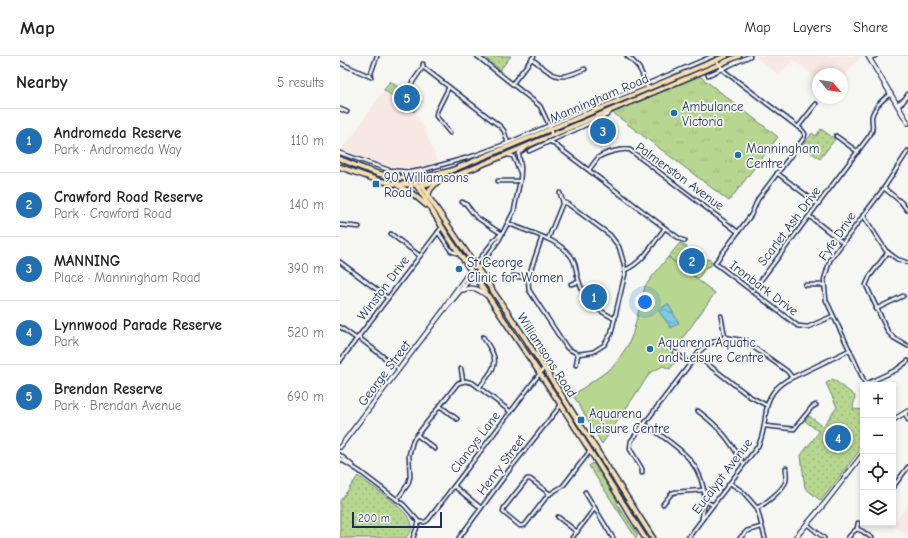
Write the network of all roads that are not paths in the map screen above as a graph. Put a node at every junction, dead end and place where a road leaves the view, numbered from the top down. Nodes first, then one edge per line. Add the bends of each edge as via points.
1 (377, 56) edge
2 (477, 56) edge
3 (627, 56) edge
4 (713, 56) edge
5 (726, 56) edge
6 (739, 56) edge
7 (750, 56) edge
8 (875, 56) edge
9 (869, 57) edge
10 (533, 58) edge
11 (716, 60) junction
12 (340, 63) edge
13 (720, 67) junction
14 (585, 70) dead end
15 (368, 75) junction
16 (708, 75) dead end
17 (371, 77) dead end
18 (513, 84) junction
19 (648, 86) junction
20 (449, 87) junction
21 (410, 91) dead end
22 (652, 94) junction
23 (891, 94) junction
24 (908, 94) edge
25 (816, 104) dead end
26 (897, 105) junction
27 (340, 109) edge
28 (347, 112) dead end
29 (610, 112) junction
30 (908, 123) edge
31 (549, 124) junction
32 (798, 128) junction
33 (551, 129) junction
34 (450, 133) dead end
35 (551, 136) junction
36 (836, 136) dead end
37 (540, 140) junction
38 (550, 141) junction
39 (508, 143) junction
40 (533, 143) junction
41 (514, 144) junction
42 (546, 144) junction
43 (516, 150) junction
44 (529, 151) dead end
45 (908, 151) edge
46 (858, 152) junction
47 (340, 153) edge
48 (506, 154) junction
49 (474, 156) junction
50 (340, 159) edge
51 (479, 159) junction
52 (471, 162) junction
53 (340, 167) edge
54 (589, 170) junction
55 (521, 173) junction
56 (778, 173) junction
57 (421, 177) junction
58 (416, 178) junction
59 (439, 181) junction
60 (498, 181) dead end
61 (520, 181) junction
62 (395, 184) junction
63 (416, 185) junction
64 (422, 185) junction
65 (884, 188) junction
66 (560, 193) dead end
67 (428, 196) junction
68 (462, 202) dead end
69 (564, 202) junction
70 (818, 204) junction
71 (431, 210) junction
72 (907, 210) dead end
73 (863, 215) junction
74 (809, 216) junction
75 (508, 224) junction
76 (340, 225) edge
77 (359, 227) dead end
78 (442, 227) junction
79 (665, 228) junction
80 (438, 232) junction
81 (738, 232) junction
82 (391, 234) dead end
83 (501, 234) junction
84 (542, 237) junction
85 (548, 239) junction
86 (685, 241) dead end
87 (842, 242) junction
88 (888, 252) junction
89 (460, 254) junction
90 (420, 256) junction
91 (340, 262) edge
92 (908, 263) edge
93 (476, 267) junction
94 (625, 270) junction
95 (472, 272) junction
96 (513, 276) dead end
97 (528, 278) junction
98 (579, 282) junction
99 (570, 284) dead end
100 (805, 285) dead end
101 (824, 285) junction
102 (462, 290) junction
103 (752, 292) junction
104 (903, 296) dead end
105 (489, 297) junction
106 (388, 298) junction
107 (876, 309) junction
108 (443, 311) junction
109 (722, 316) dead end
110 (833, 316) junction
111 (614, 319) junction
112 (340, 327) edge
113 (483, 337) dead end
114 (725, 337) junction
115 (357, 338) junction
116 (908, 346) edge
117 (850, 350) junction
118 (675, 352) dead end
119 (578, 354) junction
120 (696, 356) junction
121 (340, 361) edge
122 (908, 361) edge
123 (690, 364) junction
124 (576, 365) dead end
125 (400, 368) junction
126 (544, 368) junction
127 (461, 369) dead end
128 (540, 374) junction
129 (792, 378) junction
130 (463, 381) junction
131 (865, 382) edge
132 (872, 382) edge
133 (479, 388) junction
134 (561, 405) junction
135 (766, 405) junction
136 (816, 405) dead end
137 (440, 406) junction
138 (698, 411) dead end
139 (511, 412) junction
140 (906, 412) edge
141 (896, 418) edge
142 (457, 419) dead end
143 (908, 420) edge
144 (645, 424) junction
145 (765, 426) junction
146 (417, 435) junction
147 (340, 447) edge
148 (595, 447) junction
149 (435, 449) dead end
150 (590, 451) junction
151 (340, 455) edge
152 (860, 458) edge
153 (340, 459) edge
154 (744, 464) junction
155 (908, 467) edge
156 (786, 468) dead end
157 (359, 471) junction
158 (642, 473) dead end
159 (730, 483) junction
160 (896, 483) edge
161 (454, 486) junction
162 (704, 490) junction
163 (585, 492) dead end
164 (550, 494) junction
165 (397, 500) junction
166 (705, 501) junction
167 (663, 504) dead end
168 (713, 505) junction
169 (481, 508) junction
170 (594, 508) junction
171 (757, 508) junction
172 (558, 517) dead end
173 (702, 519) junction
174 (419, 522) junction
175 (858, 523) dead end
176 (807, 524) junction
177 (761, 527) junction
178 (857, 529) junction
179 (576, 532) junction
180 (644, 537) edge
181 (413, 538) edge
182 (459, 538) edge
183 (572, 538) edge
184 (613, 538) edge
185 (653, 538) edge
186 (688, 538) edge
187 (740, 538) edge
188 (765, 538) edge
189 (795, 538) edge
190 (824, 538) edge
191 (848, 538) edge
192 (872, 538) edge

1 - 15 street
2 - 18 street
3 - 19 street via 637,64
4 - 19 street, Manningham Road
5 - 11 main road, Manningham Road
6 - 13 main road, Manningham Road
7 - 13 street, Manningham Road
8 - 9 street
9 - 23 main road
10 - 14 street via 550,73 562,77
10 - 18 street
11 - 13 street
11 - 19 main road, Manningham Road
12 - 15 street
13 - 16 street, Manningham Road
13 - 22 main road, Manningham Road
13 - 32 street
15 - 17 street
18 - 31 street via 540,106
19 - 22 main road
19 - 31 street, Manningham Road
19 - 33 main road, Manningham Road
20 - 21 street via 423,66 410,86
20 - 34 street via 436,116
20 - 39 street via 501,127
22 - 29 main road, Manningham Road
23 - 26 main road
23 - 46 street, Scarlet Ash Drive via 874,112 872,133
24 - 26 street
25 - 32 street
26 - 30 main road
27 - 28 street
29 - 35 main road, Manningham Road
29 - 38 street, Manningham Road
31 - 33 street
31 - 39 street, Manningham Road
32 - 56 street, Ironbark Drive via 805,134 804,138
33 - 35 street
33 - 41 main road, Manningham Road
35 - 37 main road, Manningham Road
36 - 46 street
37 - 40 main road, Manningham Road
37 - 42 street, Manningham Road
38 - 42 street, Manningham Road
38 - 54 street
39 - 49 street, Manningham Road
40 - 43 main road, Manningham Road
40 - 55 street via 518,156
41 - 43 main road
41 - 51 main road, Manningham Road
42 - 44 street, Manningham Road
43 - 48 main road, Manningham Road
45 - 65 street, Fyfe Drive
46 - 70 street, Scarlet Ash Drive
47 - 49 street via 373,166 404,172 424,170
48 - 55 street via 513,156
48 - 59 main road, Manningham Road
49 - 51 street
49 - 52 street
50 - 58 main road, Manningham Road via 376,172
51 - 52 main road, Manningham Road
52 - 57 main road, Manningham Road via 450,171
53 - 62 main road
54 - 79 street
54 - 81 street, Palmerston Avenue via 602,156 620,150 630,150
55 - 61 street
56 - 70 street
56 - 81 street, Ironbark Drive
57 - 58 main road, Manningham Road
57 - 64 main road
58 - 63 main road
59 - 64 main road, Manningham Road
59 - 67 main road
60 - 61 street
61 - 75 street via 516,205
62 - 63 main road, Manningham Road
62 - 71 main road via 413,194
63 - 64 main road, Manningham Road
63 - 71 main road, Williamsons Road
64 - 67 main road, Williamsons Road
65 - 72 street
65 - 73 street, Fyfe Drive
66 - 69 street
67 - 93 main road, Williamsons Road
68 - 83 street via 476,217
69 - 85 street
69 - 94 street via 613,239 621,252
70 - 74 street, Scarlet Ash Drive
71 - 78 main road, Williamsons Road
73 - 87 street, Fyfe Drive
73 - 88 street
74 - 87 street
74 - 103 street, Scarlet Ash Drive
75 - 83 street
75 - 84 street
76 - 77 street
78 - 80 street, Winston Drive
78 - 89 main road, Williamsons Road
79 - 86 street
79 - 94 street via 641,260
80 - 89 street, Williamsons Road via 451,251
80 - 90 street, Winston Drive
81 - 103 street, Ironbark Drive via 715,263
82 - 90 street
83 - 93 street
84 - 85 street
84 - 97 street
85 - 98 street via 559,244 570,255
87 - 101 street, Fyfe Drive via 828,263
88 - 92 street
88 - 107 street via 866,283
89 - 95 main road, Williamsons Road
90 - 106 street, Winston Drive
91 - 106 street
93 - 95 main road
93 - 126 main road, Williamsons Road
94 - 111 street
95 - 102 main road, George Street
95 - 105 main road, Williamsons Road
95 - 108 main road, George Street
96 - 97 street
97 - 119 street via 529,290 564,345
98 - 99 street
98 - 111 street via 590,304
100 - 101 street
101 - 110 street, Fyfe Drive via 826,300
102 - 105 main road via 476,288
102 - 108 main road, George Street
103 - 110 street, Ironbark Drive via 801,327 812,326
104 - 107 street
105 - 128 main road, Williamsons Road
106 - 115 street, Winston Drive
107 - 116 street via 891,336
108 - 125 main road, George Street
109 - 114 street
110 - 117 street, Fyfe Drive
111 - 119 street via 611,334 604,345 593,352
112 - 115 street
113 - 133 street via 496,360
114 - 120 street via 710,343
114 - 129 street via 748,342 787,371
115 - 121 street, Winston Drive
115 - 125 street
117 - 129 street
117 - 131 street, Fyfe Drive
118 - 123 street
119 - 124 street
120 - 123 street
120 - 135 street via 749,396
122 - 132 street
123 - 144 street
125 - 147 main road, George Street
126 - 128 street, Clancys Lane
126 - 148 main road, Williamsons Road
127 - 130 street
128 - 134 main road, Williamsons Road
128 - 139 street, Clancys Lane
129 - 135 street via 776,389
130 - 133 street via 473,383
130 - 137 street via 455,385
133 - 139 street
134 - 150 main road, Williamsons Road
134 - 169 street, Henry Street
135 - 145 street, Eucalypt Avenue
136 - 145 street via 794,429
137 - 142 street
137 - 146 street
138 - 154 street via 728,438
139 - 161 street, Clancys Lane
140 - 141 main road
140 - 143 street
144 - 158 street via 630,445
144 - 162 street via 693,462
145 - 154 street, Eucalypt Avenue via 761,440
146 - 149 street
146 - 165 street via 409,451 408,484
148 - 150 main road
148 - 185 main road, Williamsons Road
150 - 164 street via 562,487
150 - 180 main road, Williamsons Road
151 - 157 street
152 - 176 main road
153 - 157 street
154 - 159 street, Eucalypt Avenue
155 - 160 street
156 - 171 street via 784,484 768,502
157 - 165 street
159 - 168 street, Eucalypt Avenue
159 - 171 street via 743,492
161 - 169 street
161 - 174 street, Clancys Lane via 428,520
162 - 166 street
162 - 167 street via 672,493
163 - 170 street
164 - 164 street via 523,526 503,512 527,479
165 - 174 street
166 - 168 street
166 - 173 street
168 - 173 street, Eucalypt Avenue
169 - 182 street, Henry Street
170 - 179 street
170 - 184 street
171 - 177 street
172 - 179 street
173 - 186 street, Eucalypt Avenue
174 - 181 street
175 - 178 street
176 - 189 main road
176 - 190 street
177 - 187 street via 747,531
177 - 188 street
178 - 191 street
178 - 192 street
179 - 183 street

